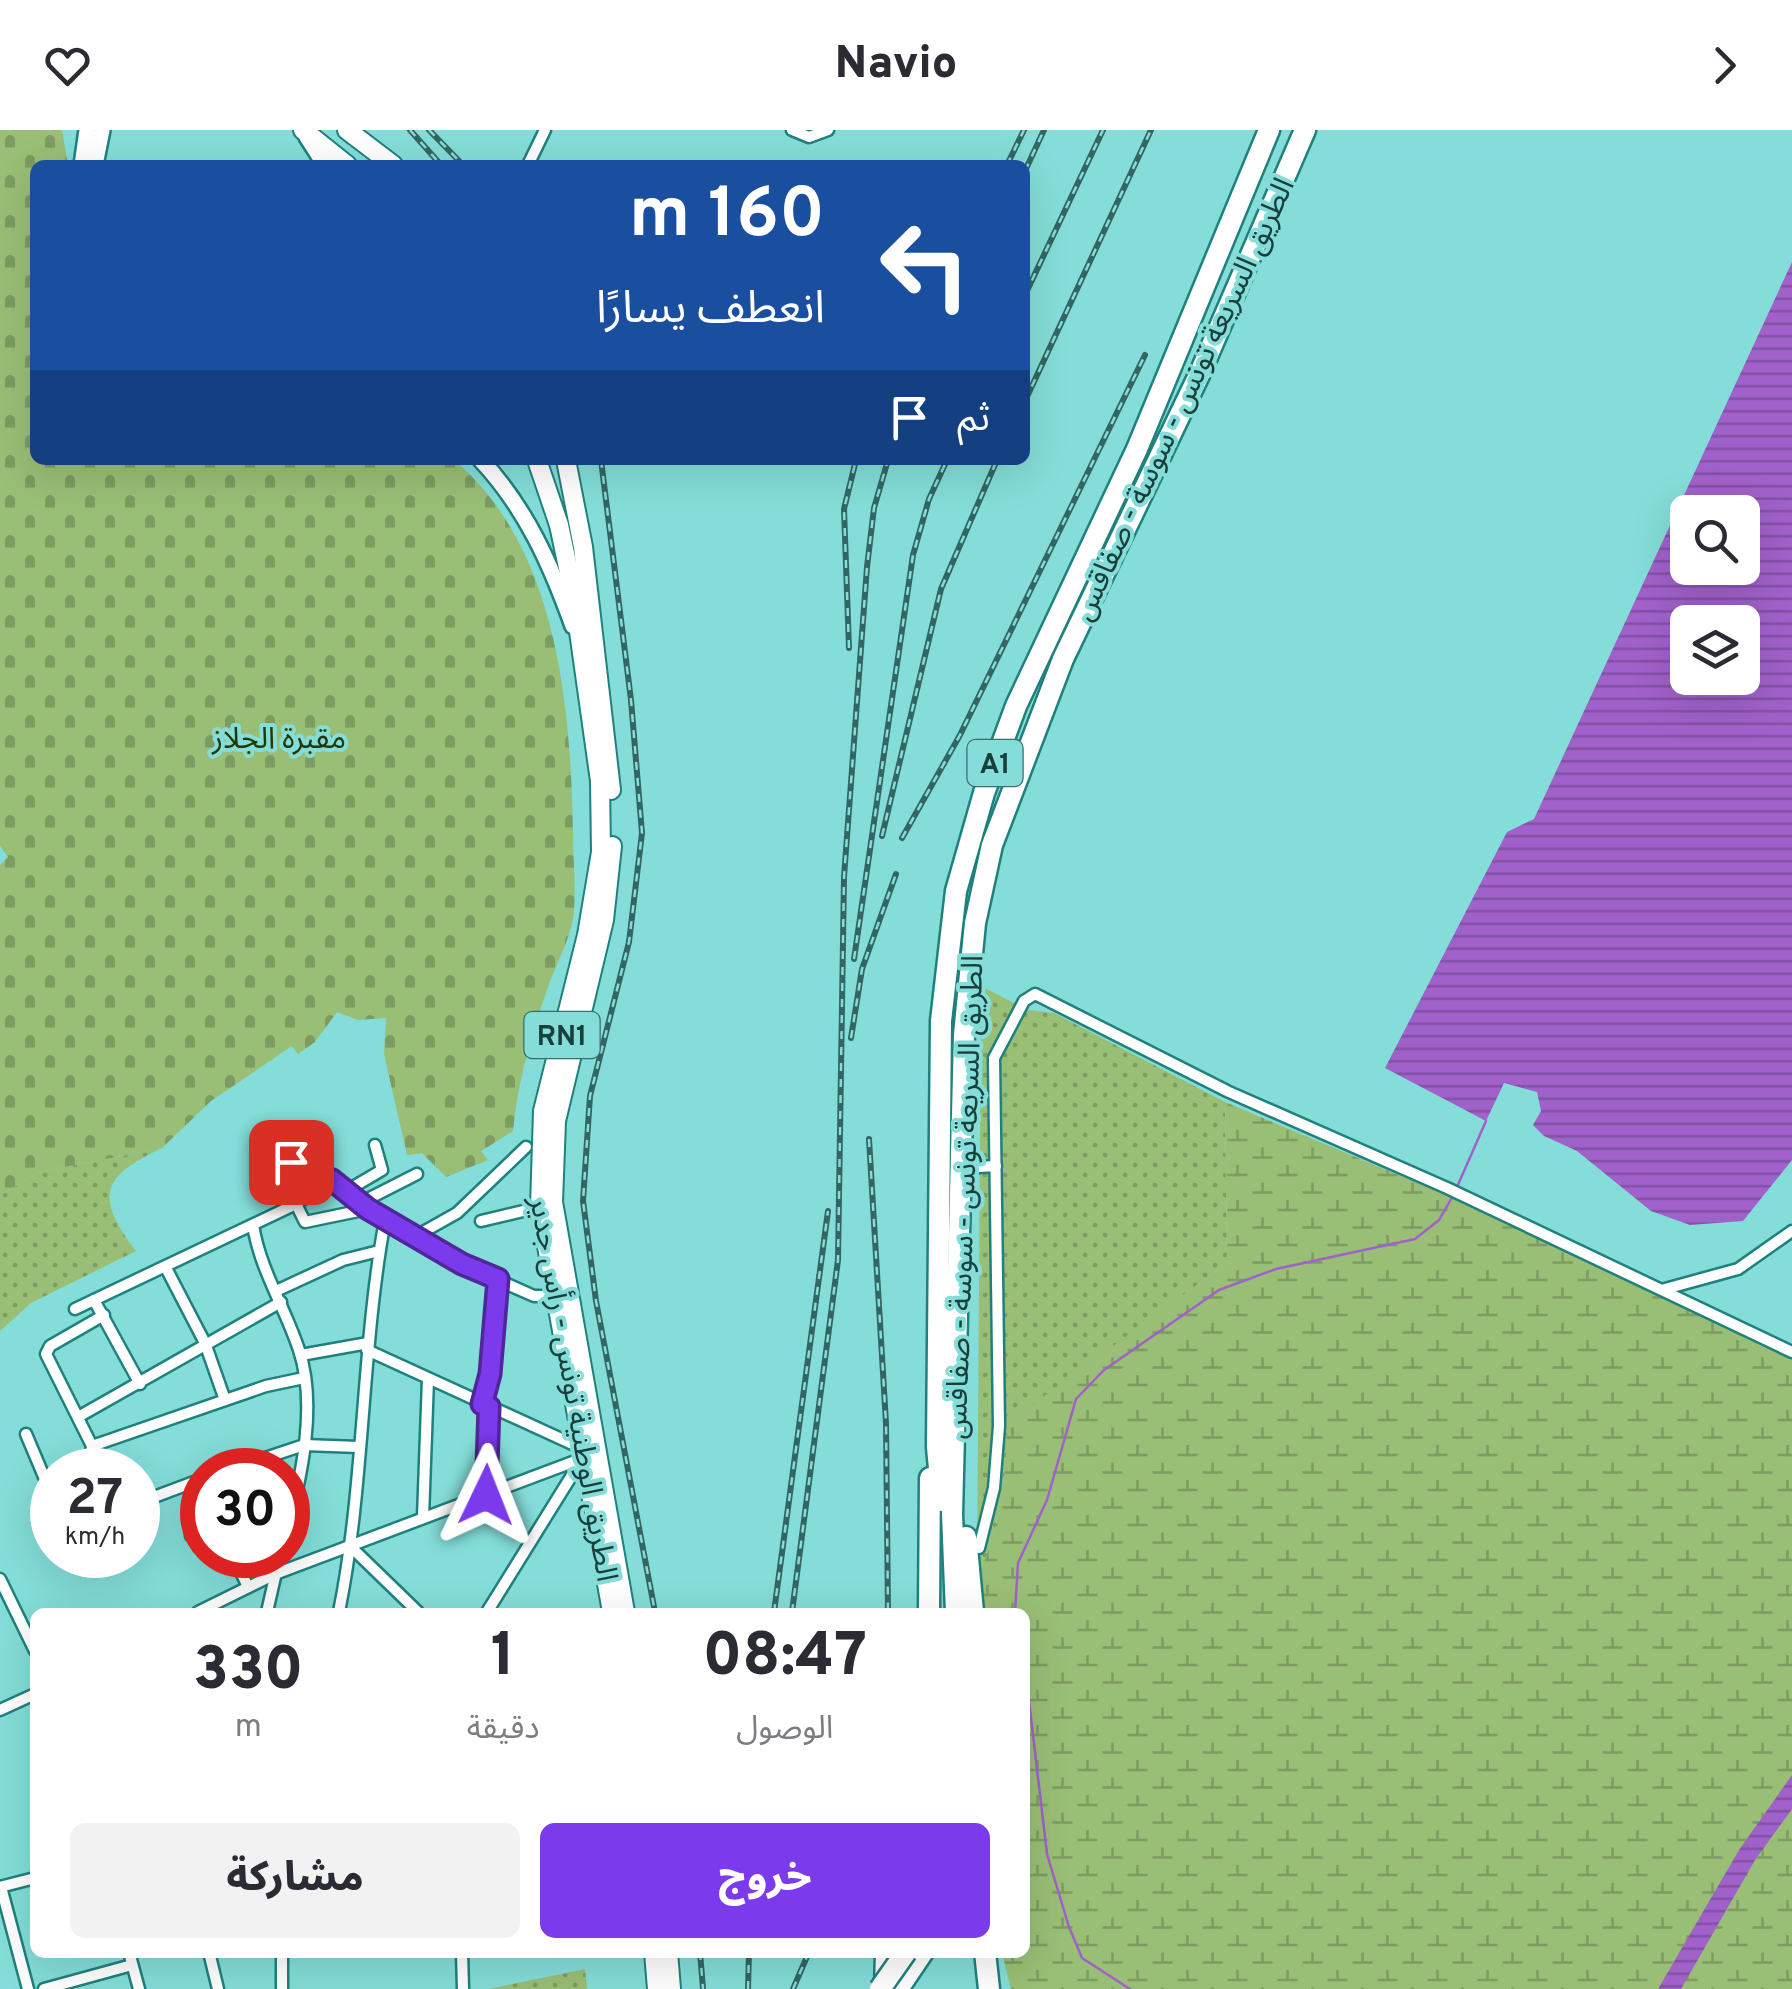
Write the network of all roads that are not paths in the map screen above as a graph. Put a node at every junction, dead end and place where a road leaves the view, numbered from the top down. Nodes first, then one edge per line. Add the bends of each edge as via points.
1 (87, 130) edge
2 (102, 130) edge
3 (303, 130) edge
4 (347, 130) edge
5 (545, 130) edge
6 (792, 130) edge
7 (828, 130) edge
8 (1254, 130) edge
9 (1269, 130) edge
10 (1305, 130) edge
11 (83, 160) edge
12 (96, 160) edge
13 (322, 160) edge
14 (341, 160) edge
15 (386, 160) edge
16 (530, 160) edge
17 (1247, 182) junction
18 (485, 465) edge
19 (539, 465) edge
20 (567, 465) edge
21 (582, 648) junction
22 (375, 1146) dead end
23 (526, 1147) dead end
24 (284, 1157) dead end
25 (996, 1166) junction
26 (963, 1168) junction
27 (417, 1174) dead end
28 (332, 1180) junction
29 (348, 1190) junction
30 (296, 1204) junction
31 (364, 1206) junction
32 (540, 1206) junction
33 (385, 1220) junction
34 (481, 1221) dead end
35 (254, 1225) junction
36 (1792, 1231) edge
37 (416, 1236) junction
38 (379, 1250) junction
39 (166, 1268) junction
40 (498, 1279) junction
41 (1664, 1290) junction
42 (278, 1296) junction
43 (554, 1296) junction
44 (94, 1300) junction
45 (76, 1309) dead end
46 (104, 1315) junction
47 (204, 1344) junction
48 (367, 1347) junction
49 (1792, 1352) edge
50 (301, 1355) junction
51 (304, 1378) junction
52 (428, 1379) junction
53 (140, 1384) junction
54 (225, 1400) junction
55 (486, 1406) junction
56 (78, 1417) junction
57 (26, 1434) dead end
58 (304, 1445) junction
59 (92, 1446) joint
60 (359, 1447) junction
61 (32, 1448) edge
62 (295, 1448) edge
63 (303, 1448) edge
64 (946, 1451) junction
65 (587, 1453) junction
66 (486, 1495) junction
67 (423, 1517) junction
68 (352, 1546) junction
69 (979, 1548) dead end
70 (310, 1561) edge
71 (244, 1578) edge
72 (267, 1578) edge
73 (274, 1578) edge
74 (0, 1579) edge
75 (248, 1587) junction
76 (206, 1608) edge
77 (268, 1608) edge
78 (341, 1608) edge
79 (414, 1608) edge
80 (490, 1608) edge
81 (611, 1608) edge
82 (624, 1608) edge
83 (929, 1608) edge
84 (944, 1608) edge
85 (956, 1608) edge
86 (972, 1608) edge
87 (30, 1640) edge
88 (30, 1696) edge
89 (0, 1710) edge
90 (30, 1879) edge
91 (0, 1887) edge
92 (210, 1958) edge
93 (282, 1958) edge
94 (462, 1958) edge
95 (654, 1958) edge
96 (668, 1958) edge
97 (886, 1958) edge
98 (902, 1958) edge
99 (919, 1958) edge
100 (986, 1958) edge
101 (130, 1959) edge
102 (28, 1989) edge
103 (44, 1989) edge
104 (139, 1989) edge
105 (218, 1989) edge
106 (282, 1989) edge
107 (463, 1989) edge
108 (657, 1989) edge
109 (671, 1989) edge
110 (883, 1989) edge
111 (898, 1989) edge
112 (989, 1989) edge

1 - 11 main road
2 - 12 main road
3 - 13 main road
3 - 14 main road
4 - 15 main road
5 - 16 street
6 - 7 street via 809,137
8 - 17 highway
9 - 17 highway, الطريق السريعة تونس - سوسة - صفاقس / A1
10 - 26 highway, الطريق السريعة تونس - سوسة - صفاقس / A1 via 1200,374 1063,659 1005,801 973,940
17 - 64 highway, الطريق السريعة تونس - سوسة - صفاقس / A1 via 1137,448 1016,706 956,891 941,1021
18 - 21 main road via 542,548
19 - 21 main road, الطريق الوطنية تونس - رأس جدير / RN1 via 566,554
20 - 65 main road, الطريق الوطنية تونس - رأس جدير / RN1 via 593,623 612,857 604,920 556,1121 553,1202
21 - 32 main road, الطريق الوطنية تونس - رأس جدير / RN1 via 600,781 601,852 544,1112
22 - 29 street via 382,1170
23 - 37 street via 456,1213
24 - 28 street
25 - 26 street
25 - 41 street via 995,1051 1024,1000 1035,994 1229,1092
25 - 69 street via 998,1426 994,1488
26 - 64 highway, الطريق السريعة تونس - سوسة - صفاقس / A1
27 - 31 street
28 - 29 street
28 - 30 street
29 - 31 street
30 - 31 street via 305,1222
30 - 35 street
31 - 33 street
32 - 34 street
32 - 43 main road, الطريق الوطنية تونس - رأس جدير / RN1
33 - 37 street
33 - 38 street
35 - 39 street
35 - 42 street
36 - 41 street via 1738,1269
37 - 40 street
38 - 42 street via 329,1266
38 - 48 street
39 - 44 street
39 - 47 street
40 - 43 street via 534,1296
40 - 55 street
41 - 49 street
42 - 47 street
42 - 50 street
43 - 65 main road, الطريق الوطنية تونس - رأس جدير / RN1
44 - 45 street
44 - 46 street
46 - 53 street
46 - 56 street via 46,1354
47 - 53 street
47 - 54 street
48 - 50 street
48 - 52 street
48 - 60 street
50 - 51 street
51 - 54 street
51 - 58 street
52 - 55 street
52 - 67 street
53 - 56 street
54 - 59 street
55 - 65 street
55 - 66 street
56 - 59 street
57 - 61 street
58 - 60 street
58 - 62 street
58 - 63 street
60 - 68 street
64 - 83 highway via 928,1509
64 - 84 highway, الطريق السريعة تونس - سوسة - صفاقس / A1
64 - 85 highway, الطريق السريعة تونس - سوسة - صفاقس / A1
64 - 86 highway
65 - 66 street
65 - 80 street
65 - 81 main road, الطريق الوطنية تونس - رأس جدير / RN1
65 - 82 main road, الطريق الوطنية تونس - رأس جدير / RN1
66 - 67 street
67 - 68 street
68 - 70 street
68 - 78 street
68 - 79 street
71 - 75 street
72 - 75 street
73 - 77 street
74 - 87 street
75 - 76 street
88 - 89 street
90 - 91 street
91 - 102 street
92 - 105 street
93 - 106 street
94 - 107 street
95 - 108 main road
96 - 109 main road
97 - 110 highway
98 - 110 highway, bridge
99 - 111 highway
100 - 112 highway
101 - 103 street
101 - 104 street

